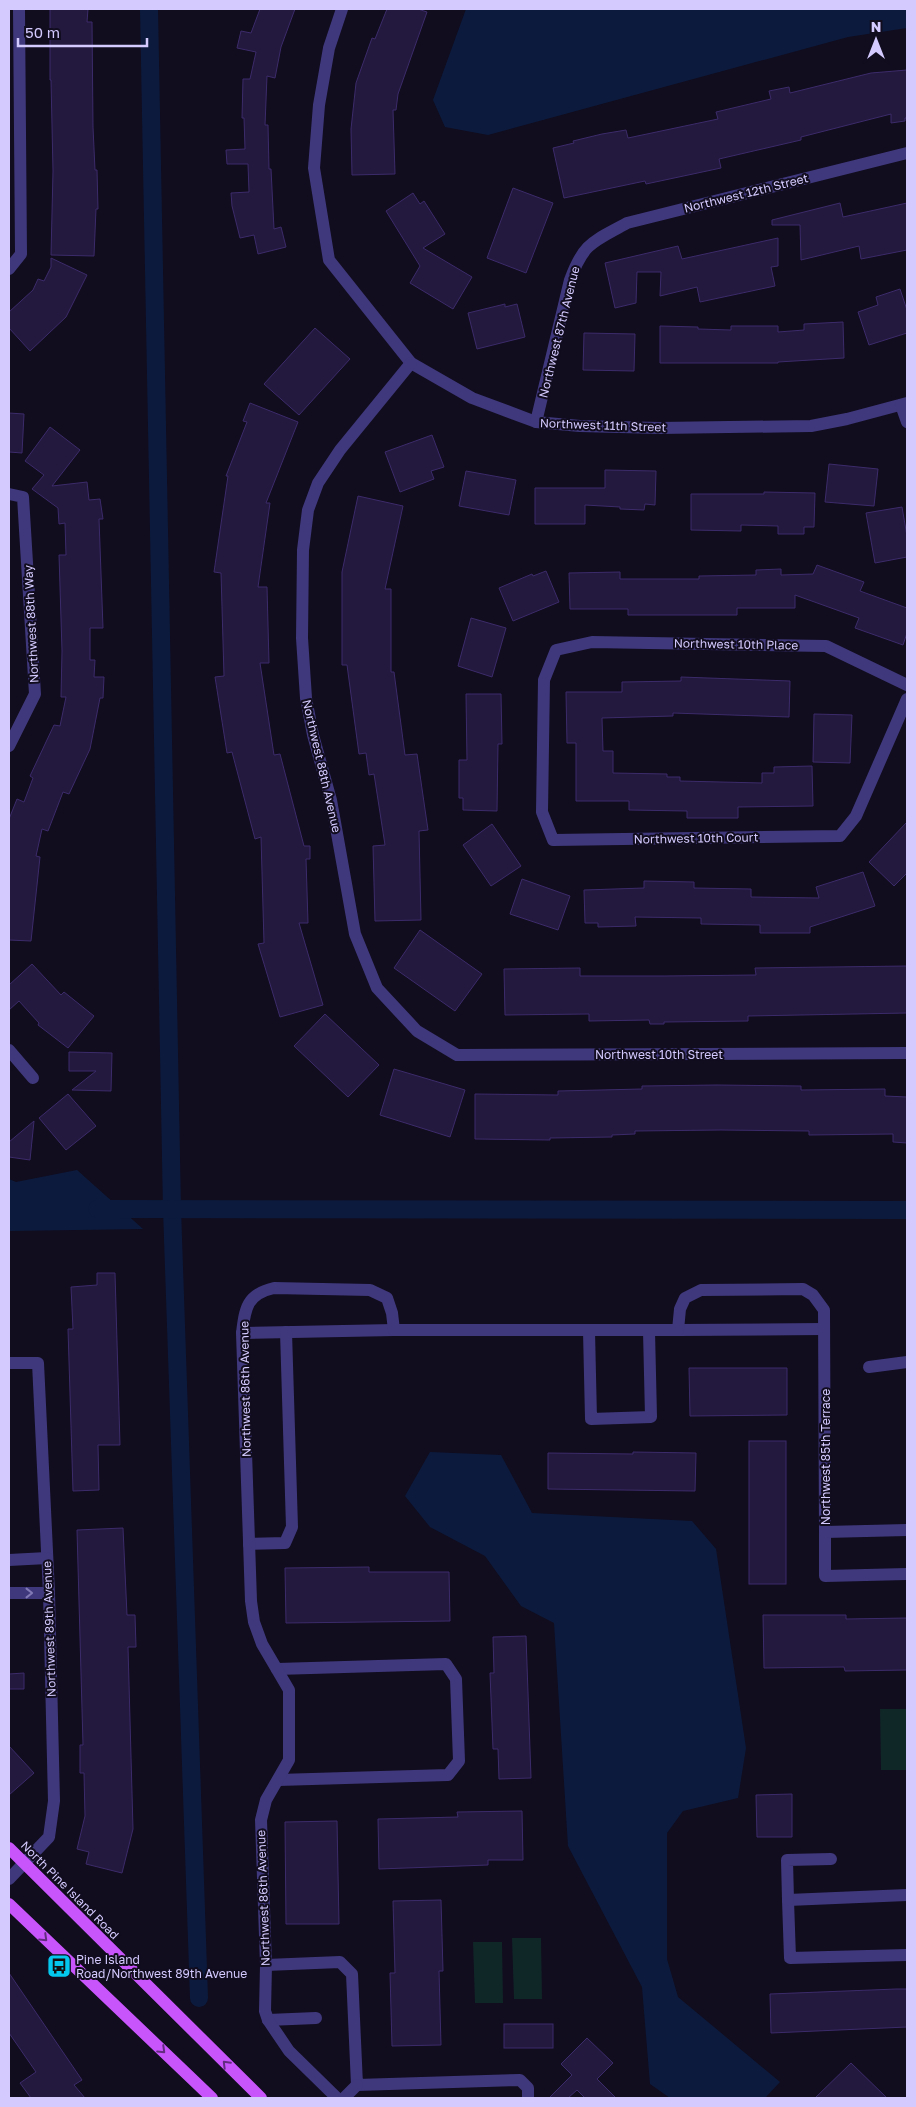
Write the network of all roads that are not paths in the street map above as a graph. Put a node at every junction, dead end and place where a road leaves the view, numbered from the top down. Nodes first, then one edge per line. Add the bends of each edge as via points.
1 (19, 9) edge
2 (342, 9) edge
3 (907, 153) edge
4 (589, 244) joint
5 (9, 269) edge
6 (411, 363) junction
7 (904, 404) edge
8 (536, 422) junction
9 (907, 422) edge
10 (9, 494) edge
11 (907, 685) edge
12 (907, 699) edge
13 (9, 746) edge
14 (553, 840) joint
15 (417, 1031) joint
16 (9, 1050) edge
17 (907, 1053) edge
18 (33, 1078) dead end
19 (394, 1330) junction
20 (678, 1330) junction
21 (824, 1330) junction
22 (589, 1331) junction
23 (649, 1331) junction
24 (286, 1332) junction
25 (242, 1333) junction
26 (907, 1362) edge
27 (9, 1363) edge
28 (869, 1367) dead end
29 (907, 1530) edge
30 (825, 1532) junction
31 (249, 1544) junction
32 (47, 1558) junction
33 (9, 1560) edge
34 (907, 1574) edge
35 (9, 1592) edge
36 (49, 1593) junction
37 (277, 1669) junction
38 (278, 1780) junction
39 (9, 1848) edge
40 (831, 1859) dead end
41 (24, 1864) junction
42 (9, 1879) edge
43 (907, 1895) edge
44 (788, 1900) junction
45 (9, 1904) edge
46 (907, 1955) edge
47 (266, 1965) junction
48 (316, 2018) dead end
49 (268, 2020) junction
50 (357, 2085) junction
51 (212, 2098) edge
52 (260, 2098) edge
53 (337, 2098) edge
54 (344, 2098) edge
55 (528, 2098) edge

1 - 5 street via 21,254
2 - 6 street, Northwest 11th Street via 329,48 319,105 314,168 329,260
3 - 4 street, Northwest 12th Street via 627,223
4 - 8 street, Northwest 87th Avenue via 570,280
6 - 8 street, Northwest 11th Street via 472,398
6 - 15 street, Northwest 88th Avenue via 340,450 318,483 308,510 303,550 302,638 306,698 331,800 355,934 377,988
7 - 8 street, Northwest 11th Street via 811,426 777,428 630,427
7 - 9 street
10 - 13 street, Northwest 88th Way via 24,497 34,694
11 - 14 street, Northwest 10th Place via 826,646 592,642 556,650 544,680 542,812
12 - 14 street, Northwest 10th Court via 856,816 840,836
15 - 17 street, Northwest 10th Street via 457,1055
16 - 18 street
19 - 22 street
19 - 24 street
19 - 25 street, Northwest 86th Avenue via 386,1298 370,1290 274,1288 262,1290 251,1299
20 - 21 street
20 - 21 street via 680,1309 685,1298 701,1290 794,1289 803,1289 813,1295 824,1310
20 - 23 street
21 - 30 street, Northwest 85th Terrace
22 - 23 street
22 - 23 street via 591,1419 651,1417
24 - 25 street
24 - 31 street via 292,1527 285,1543
25 - 31 street, Northwest 86th Avenue
26 - 28 street
27 - 32 street, Northwest 89th Avenue via 38,1363
29 - 30 street, Northwest 85th Terrace
30 - 34 street via 825,1576
31 - 37 street, Northwest 86th Avenue via 254,1622
32 - 33 street
32 - 36 street, Northwest 89th Avenue
35 -> 36 street
36 - 41 street, Northwest 89th Avenue via 54,1801 49,1837
37 - 38 street, Northwest 86th Avenue via 289,1690 288,1760
37 - 38 street via 446,1664 456,1679 459,1761 448,1775
38 - 47 street, Northwest 86th Avenue via 266,1800 261,1820
39 - 41 main road, North Pine Island Road
40 - 44 street via 787,1860
41 - 42 street, Northwest 89th Avenue
52 -> 41 main road, North Pine Island Road
43 - 44 street
44 - 46 street via 790,1958
45 -> 51 main road
47 - 49 street, Northwest 86th Avenue via 265,2011
47 - 50 street via 340,1962 352,1974
48 - 49 street
49 - 53 street, Northwest 86th Avenue via 289,2051
50 - 54 street
50 - 55 street via 520,2080 528,2088

